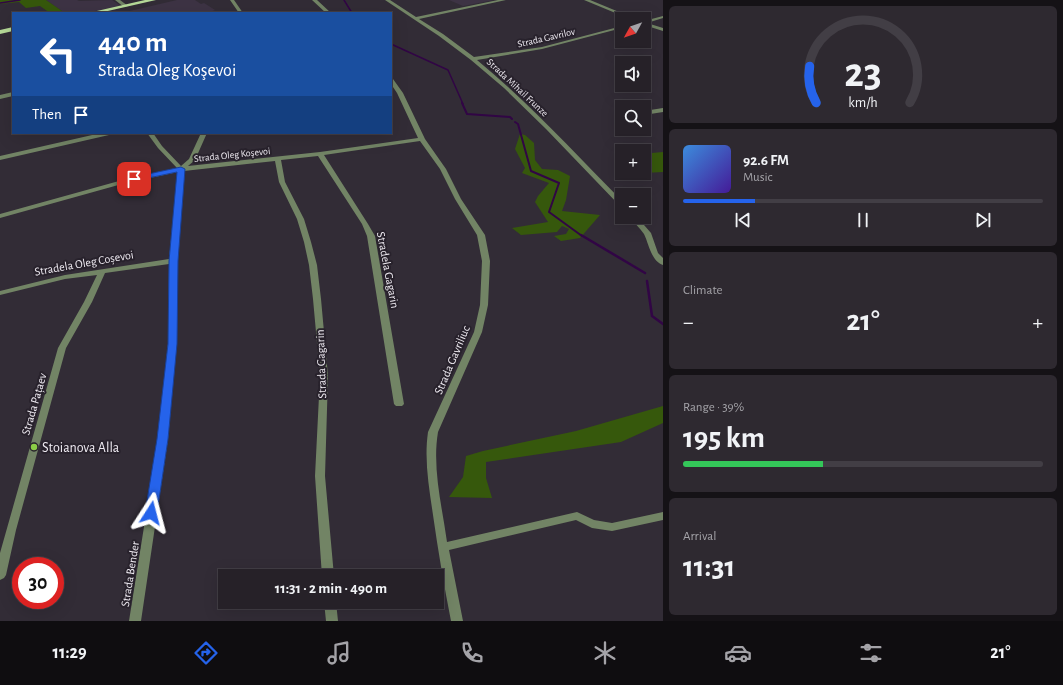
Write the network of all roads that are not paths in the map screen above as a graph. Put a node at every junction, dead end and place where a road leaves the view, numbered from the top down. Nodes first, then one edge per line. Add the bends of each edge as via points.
1 (117, 0) edge
2 (153, 0) edge
3 (232, 0) edge
4 (314, 0) edge
5 (388, 0) edge
6 (504, 0) edge
7 (586, 0) edge
8 (126, 6) junction
9 (96, 12) edge
10 (240, 12) edge
11 (328, 12) edge
12 (616, 12) edge
13 (663, 17) edge
14 (418, 18) junction
15 (651, 20) edge
16 (651, 25) edge
17 (12, 29) edge
18 (615, 29) edge
19 (663, 30) edge
20 (0, 32) edge
21 (473, 59) junction
22 (392, 81) edge
23 (12, 94) edge
24 (0, 97) edge
25 (663, 110) edge
26 (651, 112) edge
27 (105, 134) edge
28 (151, 134) edge
29 (204, 134) edge
30 (422, 139) junction
31 (320, 154) junction
32 (0, 158) edge
33 (278, 159) junction
34 (181, 169) junction
35 (615, 198) edge
36 (0, 216) edge
37 (639, 224) edge
38 (173, 261) junction
39 (663, 263) edge
40 (102, 271) junction
41 (0, 293) edge
42 (399, 404) dead end
43 (663, 516) edge
44 (442, 547) junction
45 (327, 569) edge
46 (0, 575) edge
47 (331, 609) edge
48 (135, 621) edge
49 (332, 621) edge
50 (457, 621) edge

1 - 8 street
2 - 8 main road
3 - 10 street
4 - 11 street
5 - 14 street, Strada Mihail Frunze
6 - 14 street
7 - 12 street
8 - 9 main road
13 - 15 street
14 - 21 street, Strada Mihail Frunze
16 - 19 street
17 - 20 main road
18 - 21 street, Strada Gavrilov via 542,48
21 - 35 street, Strada Mihail Frunze via 548,128
22 - 30 street, Strada Gavriliuc
23 - 24 street
25 - 26 street
27 - 32 street
28 - 34 street
29 - 34 street via 192,160
30 - 31 street, Strada Oleg Koşevoi
30 - 44 street, Strada Gavriliuc via 443,169 481,235 486,261 484,305 478,332 433,432 430,445
31 - 33 street, Strada Oleg Koşevoi
31 - 42 street, Stradela Gagarin via 371,236
33 - 34 street, Strada Oleg Koşevoi
33 - 45 street, Strada Gagarin via 278,174 282,187 297,211 307,239 316,294 324,375 320,475
34 - 36 street, Strada Oleg Koşevoi via 121,182
34 - 38 street, Strada Bender
37 - 39 street via 647,233 655,253
38 - 40 street, Stradela Oleg Coșevoi
38 - 48 street, Strada Bender via 172,344 164,424
40 - 41 street, Stradela Oleg Coșevoi
40 - 46 street, Strada Pațaev via 62,348
43 - 44 street via 612,527 592,524 578,516
44 - 50 street, Strada Gavriliuc
47 - 49 street

